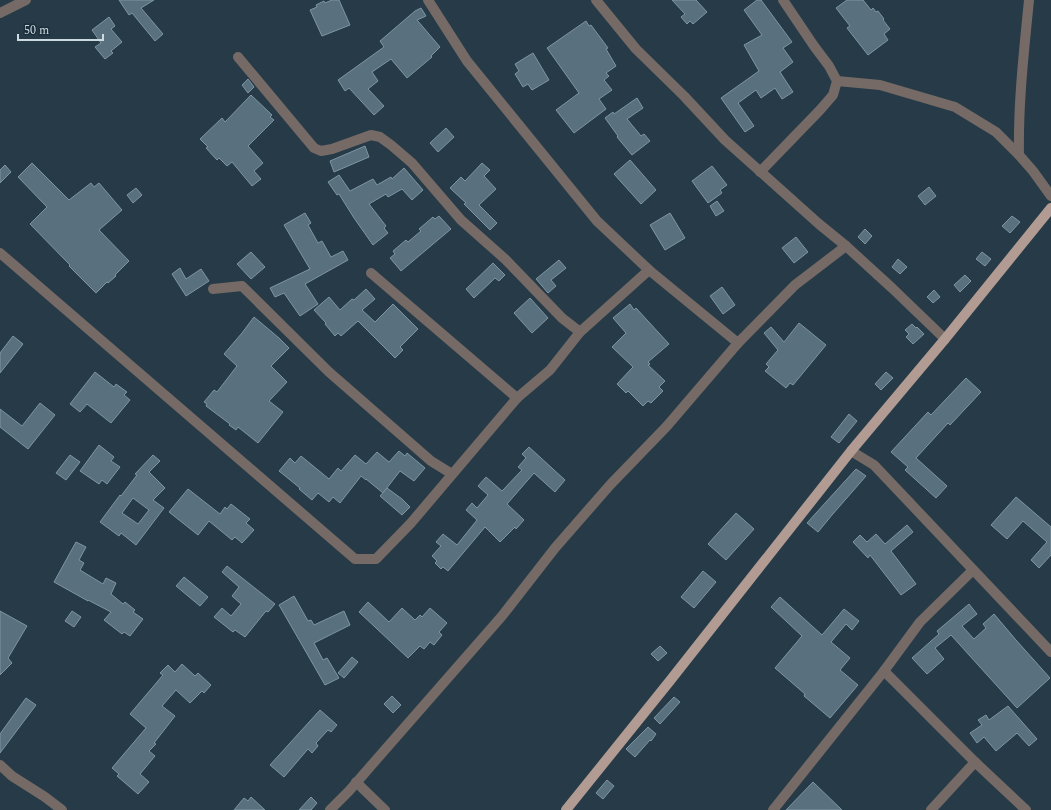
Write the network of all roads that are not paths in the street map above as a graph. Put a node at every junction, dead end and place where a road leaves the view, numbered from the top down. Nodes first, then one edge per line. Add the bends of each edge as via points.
1 (26, 0) edge
2 (428, 0) edge
3 (596, 0) edge
4 (782, 0) edge
5 (1030, 0) edge
6 (0, 13) edge
7 (238, 57) dead end
8 (837, 80) junction
9 (1019, 155) junction
10 (760, 172) junction
11 (1051, 196) edge
12 (1051, 208) edge
13 (846, 246) junction
14 (0, 253) edge
15 (649, 270) junction
16 (371, 274) dead end
17 (213, 289) dead end
18 (580, 332) junction
19 (946, 339) junction
20 (738, 343) junction
21 (517, 398) junction
22 (851, 451) junction
23 (452, 474) junction
24 (974, 570) junction
25 (1051, 652) edge
26 (884, 671) junction
27 (975, 762) junction
28 (1, 768) edge
29 (356, 782) junction
30 (62, 810) edge
31 (330, 810) edge
32 (385, 810) edge
33 (566, 810) edge
34 (772, 810) edge
35 (931, 810) edge
36 (1026, 810) edge

1 - 6 street
2 - 15 street via 467,61 546,159 597,221
3 - 10 street via 636,49
4 - 8 street
5 - 9 street via 1020,112
7 - 18 street via 314,148 321,151 332,149 371,135 380,137 391,145 412,163 461,220 505,259 562,318
8 - 9 street via 880,86 955,107 996,132
8 - 10 street via 833,95
9 - 11 street
10 - 13 street
12 - 19 main road
13 - 19 street
13 - 20 street via 795,285
14 - 23 street via 355,559 376,559 412,523
15 - 18 street
15 - 20 street
16 - 21 street
17 - 23 street via 242,286 329,372 430,461
18 - 21 street via 550,370
19 - 22 main road
20 - 29 street via 667,426 560,542 502,616
21 - 23 street
22 - 24 street via 874,465
22 - 33 main road
24 - 25 street
24 - 26 street via 920,622
26 - 27 street
26 - 34 street
27 - 35 street
27 - 36 street
28 - 30 street
29 - 31 street
29 - 32 street

